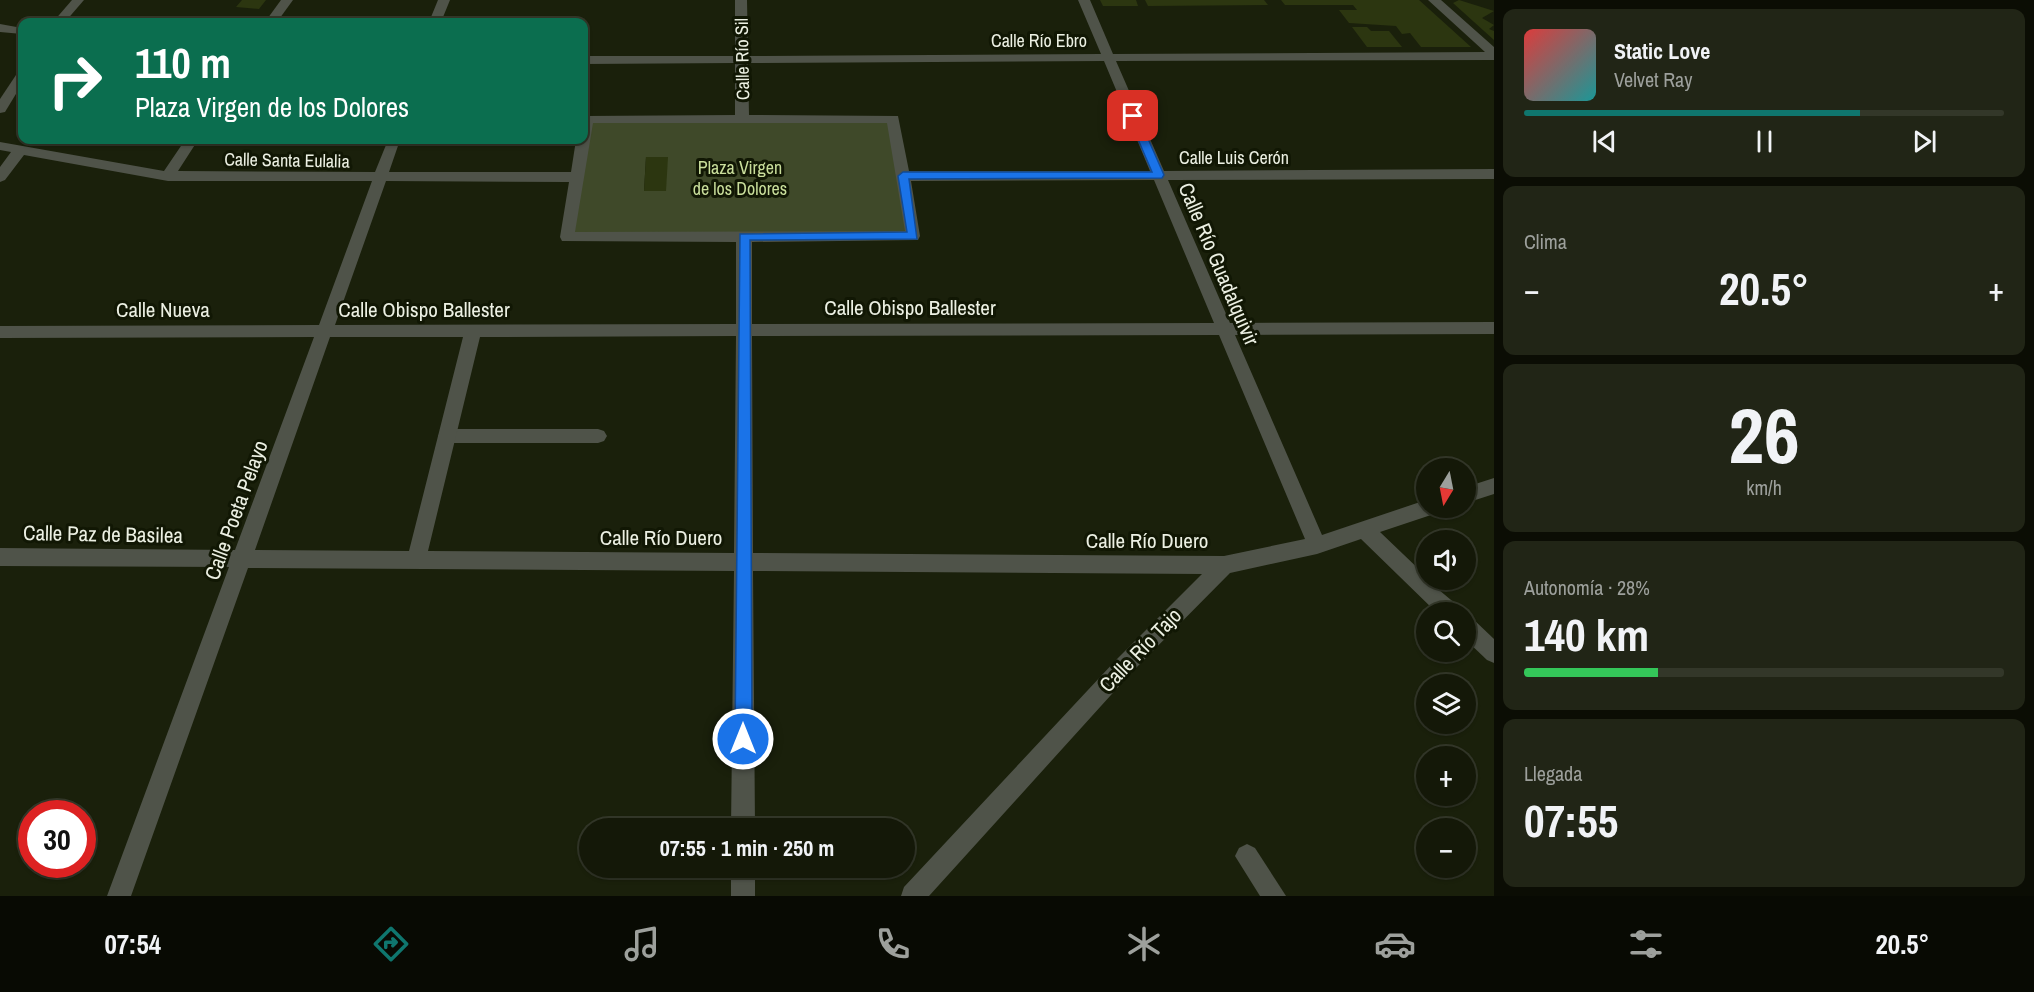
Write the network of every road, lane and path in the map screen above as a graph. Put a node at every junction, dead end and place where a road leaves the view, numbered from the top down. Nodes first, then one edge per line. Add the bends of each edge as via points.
1 (78, 0) edge
2 (287, 0) edge
3 (444, 0) edge
4 (741, 0) edge
5 (1084, 0) edge
6 (1434, 0) edge
7 (62, 18) edge
8 (274, 18) edge
9 (437, 18) edge
10 (0, 28) edge
11 (18, 30) edge
12 (1494, 55) edge
13 (1108, 57) junction
14 (742, 59) junction
15 (588, 60) edge
16 (18, 81) edge
17 (0, 109) edge
18 (588, 119) edge
19 (742, 119) junction
20 (189, 144) edge
21 (393, 144) edge
22 (582, 144) edge
23 (0, 146) edge
24 (21, 149) junction
25 (1494, 174) edge
26 (1158, 175) junction
27 (168, 176) junction
28 (903, 176) junction
29 (0, 177) edge
30 (577, 177) junction
31 (381, 179) junction
32 (744, 237) junction
33 (1494, 328) edge
34 (1224, 329) junction
35 (744, 330) junction
36 (326, 331) junction
37 (473, 331) junction
38 (0, 332) edge
39 (447, 436) junction
40 (598, 436) dead end
41 (1494, 486) edge
42 (1476, 492) edge
43 (1416, 512) edge
44 (1364, 529) junction
45 (1317, 545) junction
46 (0, 557) edge
47 (242, 559) junction
48 (416, 560) junction
49 (743, 561) junction
50 (1224, 565) junction
51 (1440, 602) edge
52 (1476, 636) edge
53 (1494, 653) edge
54 (743, 818) edge
55 (1247, 856) dead end
56 (743, 878) edge
57 (119, 896) edge
58 (743, 896) edge
59 (913, 896) edge
60 (1274, 896) edge

1 - 7 street
2 - 8 street
3 - 9 street
4 - 14 street, Calle Río Sil
5 - 13 street, Calle Río Guadalquivir
6 - 12 street
10 - 11 street
12 - 13 street, Calle Río Ebro
13 - 14 street, Calle Río Ebro
13 - 26 street, Calle Río Guadalquivir
14 - 15 street, Calle Río Ebro
14 - 19 street, Calle Río Sil
16 - 17 street
18 - 19 street
19 - 28 street via 893,119
20 - 27 street
21 - 31 street, Calle Poeta Pelayo
22 - 30 street
23 - 24 street, Calle Santa Eulalia
24 - 27 street, Calle Santa Eulalia
24 - 29 street
25 - 26 street, Calle Luis Cerón
26 - 28 street, Calle Luis Cerón
26 - 34 street, Calle Río Guadalquivir
27 - 31 street, Calle Santa Eulalia
28 - 32 street via 913,236
30 - 31 street, Calle Santa Eulalia
30 - 32 street via 567,237
31 - 36 street, Calle Poeta Pelayo
32 - 35 street
33 - 34 street, Calle Obispo Ballester
34 - 35 street, Calle Obispo Ballester
34 - 45 street, Calle Río Guadalquivir
35 - 37 street, Calle Obispo Ballester
35 - 49 street
36 - 37 street, Calle Obispo Ballester
36 - 38 street, Calle Nueva
36 - 47 street, Calle Poeta Pelayo
37 - 39 street
39 - 40 street
39 - 48 street
41 - 42 street
43 - 44 street
44 - 45 street
44 - 51 street
45 - 50 street
46 - 47 street, Calle Paz de Basilea
47 - 48 street, Calle Río Duero
47 - 57 street, Calle Poeta Pelayo
48 - 49 street, Calle Río Duero
49 - 50 street, Calle Río Duero
49 - 54 street
50 - 59 street, Calle Río Tajo via 1123,667
52 - 53 street
55 - 60 street
56 - 58 street

